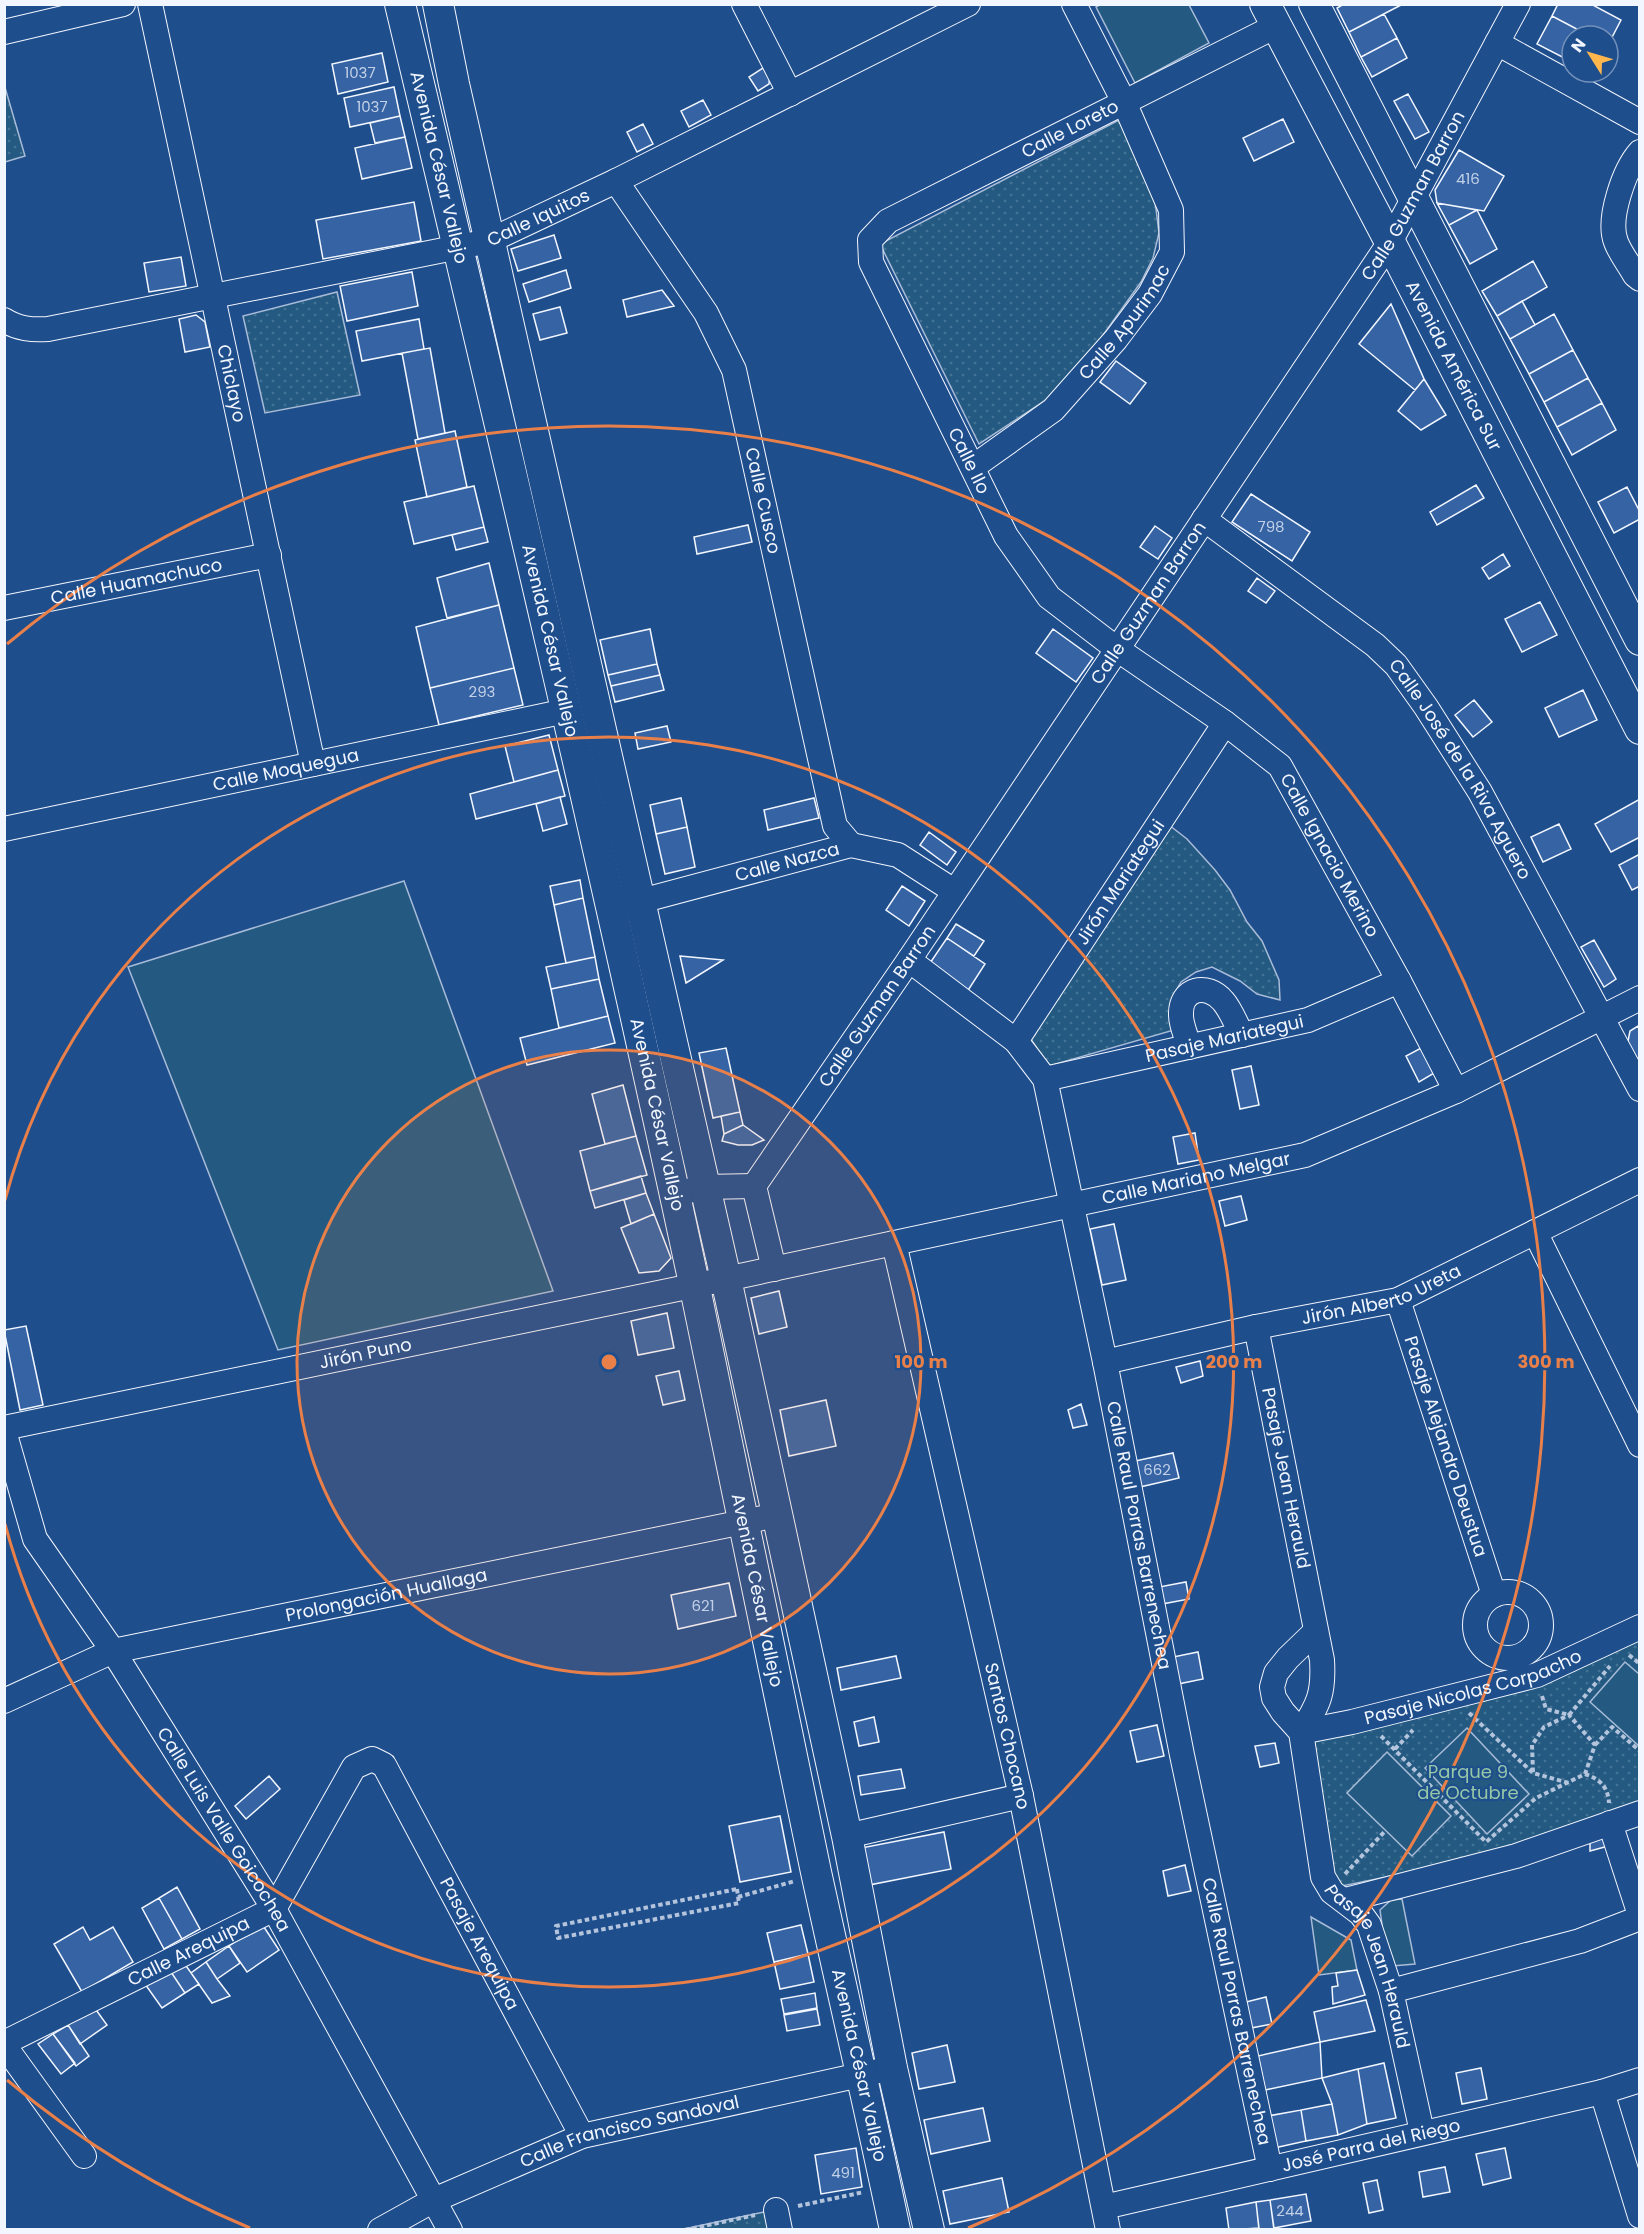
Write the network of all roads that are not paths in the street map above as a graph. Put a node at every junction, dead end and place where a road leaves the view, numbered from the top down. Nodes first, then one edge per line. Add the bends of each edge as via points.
1 (123, 4) edge
2 (150, 4) edge
3 (400, 4) edge
4 (438, 4) edge
5 (744, 4) edge
6 (968, 4) edge
7 (1074, 4) edge
8 (1314, 4) edge
9 (1518, 4) edge
10 (1270, 15) edge
11 (4, 32) edge
12 (1497, 43) junction
13 (790, 94) junction
14 (1124, 102) junction
15 (1640, 122) edge
16 (1640, 152) edge
17 (616, 181) junction
18 (1413, 198) junction
19 (870, 240) joint
20 (489, 241) junction
21 (1389, 242) junction
22 (459, 248) junction
23 (1640, 279) edge
24 (213, 297) junction
25 (4, 320) edge
26 (973, 467) junction
27 (1204, 519) junction
28 (269, 555) junction
29 (4, 608) edge
30 (1640, 640) edge
31 (566, 646) junction
32 (1117, 649) junction
33 (566, 711) junction
34 (1225, 723) junction
35 (1640, 729) edge
36 (314, 764) junction
37 (4, 829) edge
38 (851, 845) junction
39 (954, 891) junction
40 (625, 905) junction
41 (909, 960) junction
42 (1399, 981) junction
43 (1640, 998) edge
44 (1602, 1017) junction
45 (1242, 1035) junction
46 (1016, 1041) junction
47 (1190, 1047) junction
48 (1045, 1079) junction
49 (1640, 1089) edge
50 (1456, 1090) junction
51 (1640, 1180) edge
52 (754, 1186) junction
53 (705, 1187) junction
54 (674, 1194) junction
55 (1071, 1205) junction
56 (1535, 1232) junction
57 (894, 1243) junction
58 (774, 1269) junction
59 (726, 1279) junction
60 (694, 1286) junction
61 (1398, 1300) junction
62 (1256, 1326) junction
63 (1105, 1362) junction
64 (4, 1430) edge
65 (1640, 1444) edge
66 (777, 1515) junction
67 (743, 1522) junction
68 (1494, 1595) dead end
69 (1316, 1632) junction
70 (1636, 1637) edge
71 (113, 1651) junction
72 (4, 1701) edge
73 (1301, 1732) junction
74 (1021, 1796) junction
75 (1640, 1813) edge
76 (1610, 1823) junction
77 (847, 1836) junction
78 (1344, 1900) junction
79 (274, 1910) junction
80 (1640, 1917) edge
81 (1391, 1991) junction
82 (4, 2044) edge
83 (892, 2068) junction
84 (863, 2074) junction
85 (1640, 2080) edge
86 (1602, 2092) junction
87 (1422, 2132) junction
88 (582, 2136) junction
89 (84, 2156) dead end
90 (1270, 2169) junction
91 (434, 2200) junction
92 (1640, 2216) edge
93 (1106, 2218) edge
94 (380, 2229) edge
95 (450, 2229) edge
96 (895, 2229) edge
97 (930, 2229) edge

1 - 11 street
2 - 24 street, Chiclayo
3 - 22 main road, Avenida César Vallejo
4 - 20 main road, Avenida César Vallejo
5 - 13 street
6 - 13 street, Calle Iquitos
7 - 14 street, Calle Apurimac
8 - 18 main road
9 - 12 street, Calle Guzman Barron
10 - 14 street, Calle Loreto
10 - 21 main road, Avenida América Sur
12 - 15 street
12 - 18 street, Calle Guzman Barron
13 - 17 street, Calle Iquitos
14 - 19 street, Calle Loreto via 888,221
14 - 26 street, Calle Apurimac via 1171,210 1172,252 1150,294 1053,410
16 - 23 street via 1620,186 1615,240
17 - 20 street, Calle Iquitos
17 - 38 street, Calle Cusco via 705,313 734,370 835,826
18 - 21 street, Calle Guzman Barron
18 - 30 main road
19 - 26 street, Calle Ilo via 871,262
20 - 22 street, Calle Iquitos
20 - 31 main road, Avenida César Vallejo
21 - 27 street, Calle Guzman Barron
21 - 35 main road, Avenida América Sur
22 - 24 street, Calle Iquitos
22 - 31 main road, Avenida César Vallejo
24 - 25 street, Calle Iquitos via 48,329 31,330
24 - 28 street, Chiclayo
26 - 32 street, Calle Ilo via 1006,536 1049,597
27 - 32 street, Calle Guzman Barron
27 - 44 street, Calle José de la Riva Aguero via 1376,645 1396,665 1480,792
28 - 29 street, Calle Huamachuco
28 - 36 street, Chiclayo
31 - 33 main road, Avenida César Vallejo
31 - 40 main road, Avenida César Vallejo
32 - 34 street, Calle Ignacio Merino
32 - 39 street, Calle Guzman Barron
33 - 36 street, Calle Moquegua
33 - 40 main road, Avenida César Vallejo
34 - 42 street, Calle Ignacio Merino via 1280,766
34 - 46 street, Jirón Mariategui
36 - 37 street, Calle Moquegua
38 - 39 street, Calle Nazca via 898,855
38 - 40 street, Calle Nazca
39 - 41 street, Calle Guzman Barron
40 - 53 main road, Avenida César Vallejo
40 - 54 main road, Avenida César Vallejo
41 - 46 street, Calle Raul Porras Barrenechea
41 - 52 street, Calle Guzman Barron
42 - 45 street, Pasaje Mariategui via 1308,1020
42 - 50 street, Calle Ignacio Merino
43 - 44 street, Calle Mariano Melgar
44 - 49 street, Calle José de la Riva Aguero
44 - 50 street, Calle Mariano Melgar
45 - 47 street, Pasaje Mariategui
45 - 47 street via 1225,1002 1202,988 1193,991 1182,1008
46 - 48 street, Calle Raul Porras Barrenechea
47 - 48 street, Pasaje Mariategui
48 - 55 street, Calle Raul Porras Barrenechea
50 - 55 street, Calle Mariano Melgar via 1305,1155
51 - 56 street, Jirón Alberto Ureta
52 - 53 street
52 - 58 street
53 - 54 street
53 - 59 main road, Avenida César Vallejo
54 - 60 main road, Avenida César Vallejo
55 - 57 street, Calle Mariano Melgar
55 - 63 street, Calle Raul Porras Barrenechea
56 - 61 street, Jirón Alberto Ureta
56 - 65 street
57 - 58 street, Calle Mariano Melgar
57 - 74 street, Santos Chocano
58 - 59 street, Calle Mariano Melgar
59 - 60 street, Jirón Puno
59 - 66 main road, Avenida César Vallejo
60 - 64 street, Jirón Puno
60 - 67 main road, Avenida César Vallejo
61 - 62 street, Jirón Alberto Ureta
61 - 68 street, Pasaje Alejandro Deustua
62 - 63 street, Jirón Alberto Ureta
62 - 69 street, Pasaje Jean Herauld
63 - 90 street, Calle Raul Porras Barrenechea via 1182,1755
64 - 71 street, Calle Luis Valle Goicochea via 35,1539
66 - 67 street, Prolongación Huallaga
66 - 77 main road, Avenida César Vallejo
67 - 71 street, Prolongación Huallaga
67 - 84 main road, Avenida César Vallejo via 816,1875
69 - 73 street, Pasaje Jean Herauld via 1322,1687 1318,1706
69 - 73 street via 1276,1673 1272,1687 1283,1712
70 - 73 street, Pasaje Nicolas Corpacho via 1537,1675
71 - 72 street, Prolongación Huallaga
71 - 79 street, Calle Luis Valle Goicochea
73 - 78 street, Pasaje Jean Herauld via 1323,1877 1332,1892
74 - 77 street
74 - 93 street, Santos Chocano
75 - 76 street
76 - 78 street via 1516,1856
76 - 80 street
77 - 83 main road, Avenida César Vallejo
78 - 81 street, Pasaje Jean Herauld via 1369,1926
79 - 82 street, Calle Arequipa
79 - 88 street, Pasaje Arequipa via 354,1767 372,1758 384,1765
79 - 91 street, Calle Luis Valle Goicochea
80 - 81 street via 1580,1941
81 - 87 street, Pasaje Jean Herauld
82 - 89 street
83 - 84 street, Calle Francisco Sandoval
83 - 97 main road, Avenida César Vallejo
84 - 88 street, Calle Francisco Sandoval
84 - 96 main road, Avenida César Vallejo
85 - 86 street, José Parra del Riego
86 - 87 street, José Parra del Riego
86 - 92 street
87 - 90 street, José Parra del Riego
88 - 91 street, Calle Francisco Sandoval
90 - 93 street, José Parra del Riego
91 - 94 street, Calle Francisco Sandoval
91 - 95 street, Calle Luis Valle Goicochea

